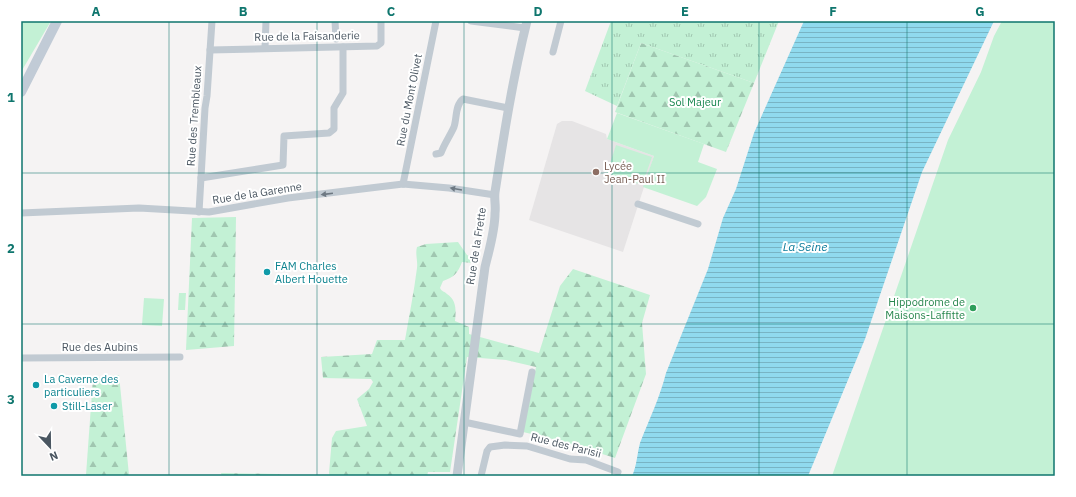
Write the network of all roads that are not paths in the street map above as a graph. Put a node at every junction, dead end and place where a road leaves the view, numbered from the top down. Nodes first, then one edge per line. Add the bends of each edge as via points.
1 (57, 21) edge
2 (212, 21) edge
3 (266, 21) edge
4 (335, 21) edge
5 (381, 21) edge
6 (436, 21) edge
7 (471, 21) edge
8 (561, 21) edge
9 (526, 25) edge
10 (336, 39) dead end
11 (343, 47) junction
12 (265, 48) junction
13 (210, 50) junction
14 (553, 52) dead end
15 (21, 92) edge
16 (508, 108) junction
17 (436, 154) dead end
18 (201, 178) junction
19 (404, 184) junction
20 (495, 195) junction
21 (638, 204) dead end
22 (200, 212) junction
23 (21, 213) edge
24 (698, 224) dead end
25 (180, 357) dead end
26 (21, 358) edge
27 (532, 372) dead end
28 (464, 422) junction
29 (520, 434) junction
30 (519, 446) junction
31 (618, 472) dead end
32 (457, 476) edge
33 (481, 476) edge

1 - 15 main road
2 - 13 street, Rue des Trembleaux
3 - 12 street
4 - 10 street
5 - 11 street, Rue de la Faisanderie via 380,43 377,46
6 - 19 street, Rue du Mont Olivet
7 - 9 street
8 - 14 street
9 - 16 street, Rue de la Frette
11 - 12 street, Rue de la Faisanderie
11 - 18 street via 343,93 334,108 334,129 329,133 284,136 283,165
12 - 13 street, Rue de la Faisanderie
13 - 18 street, Rue des Trembleaux
16 - 17 street via 463,99 458,105 454,127 442,145 441,153
16 - 20 street, Rue de la Frette
18 - 22 street, Rue des Trembleaux
20 -> 19 street, Rue de la Garenne
19 -> 22 street, Rue de la Garenne
20 - 28 street, Rue de la Frette via 495,214 485,267
21 - 24 street
22 - 23 street, Rue de la Garenne via 139,208
25 - 26 street, Rue des Aubins
27 - 29 street
28 - 29 street
28 - 32 street, Rue de la Frette
29 - 30 street
30 - 31 street, Rue des Parisii via 541,449 570,459 586,460
30 - 33 street, Rue des Parisii via 490,447

